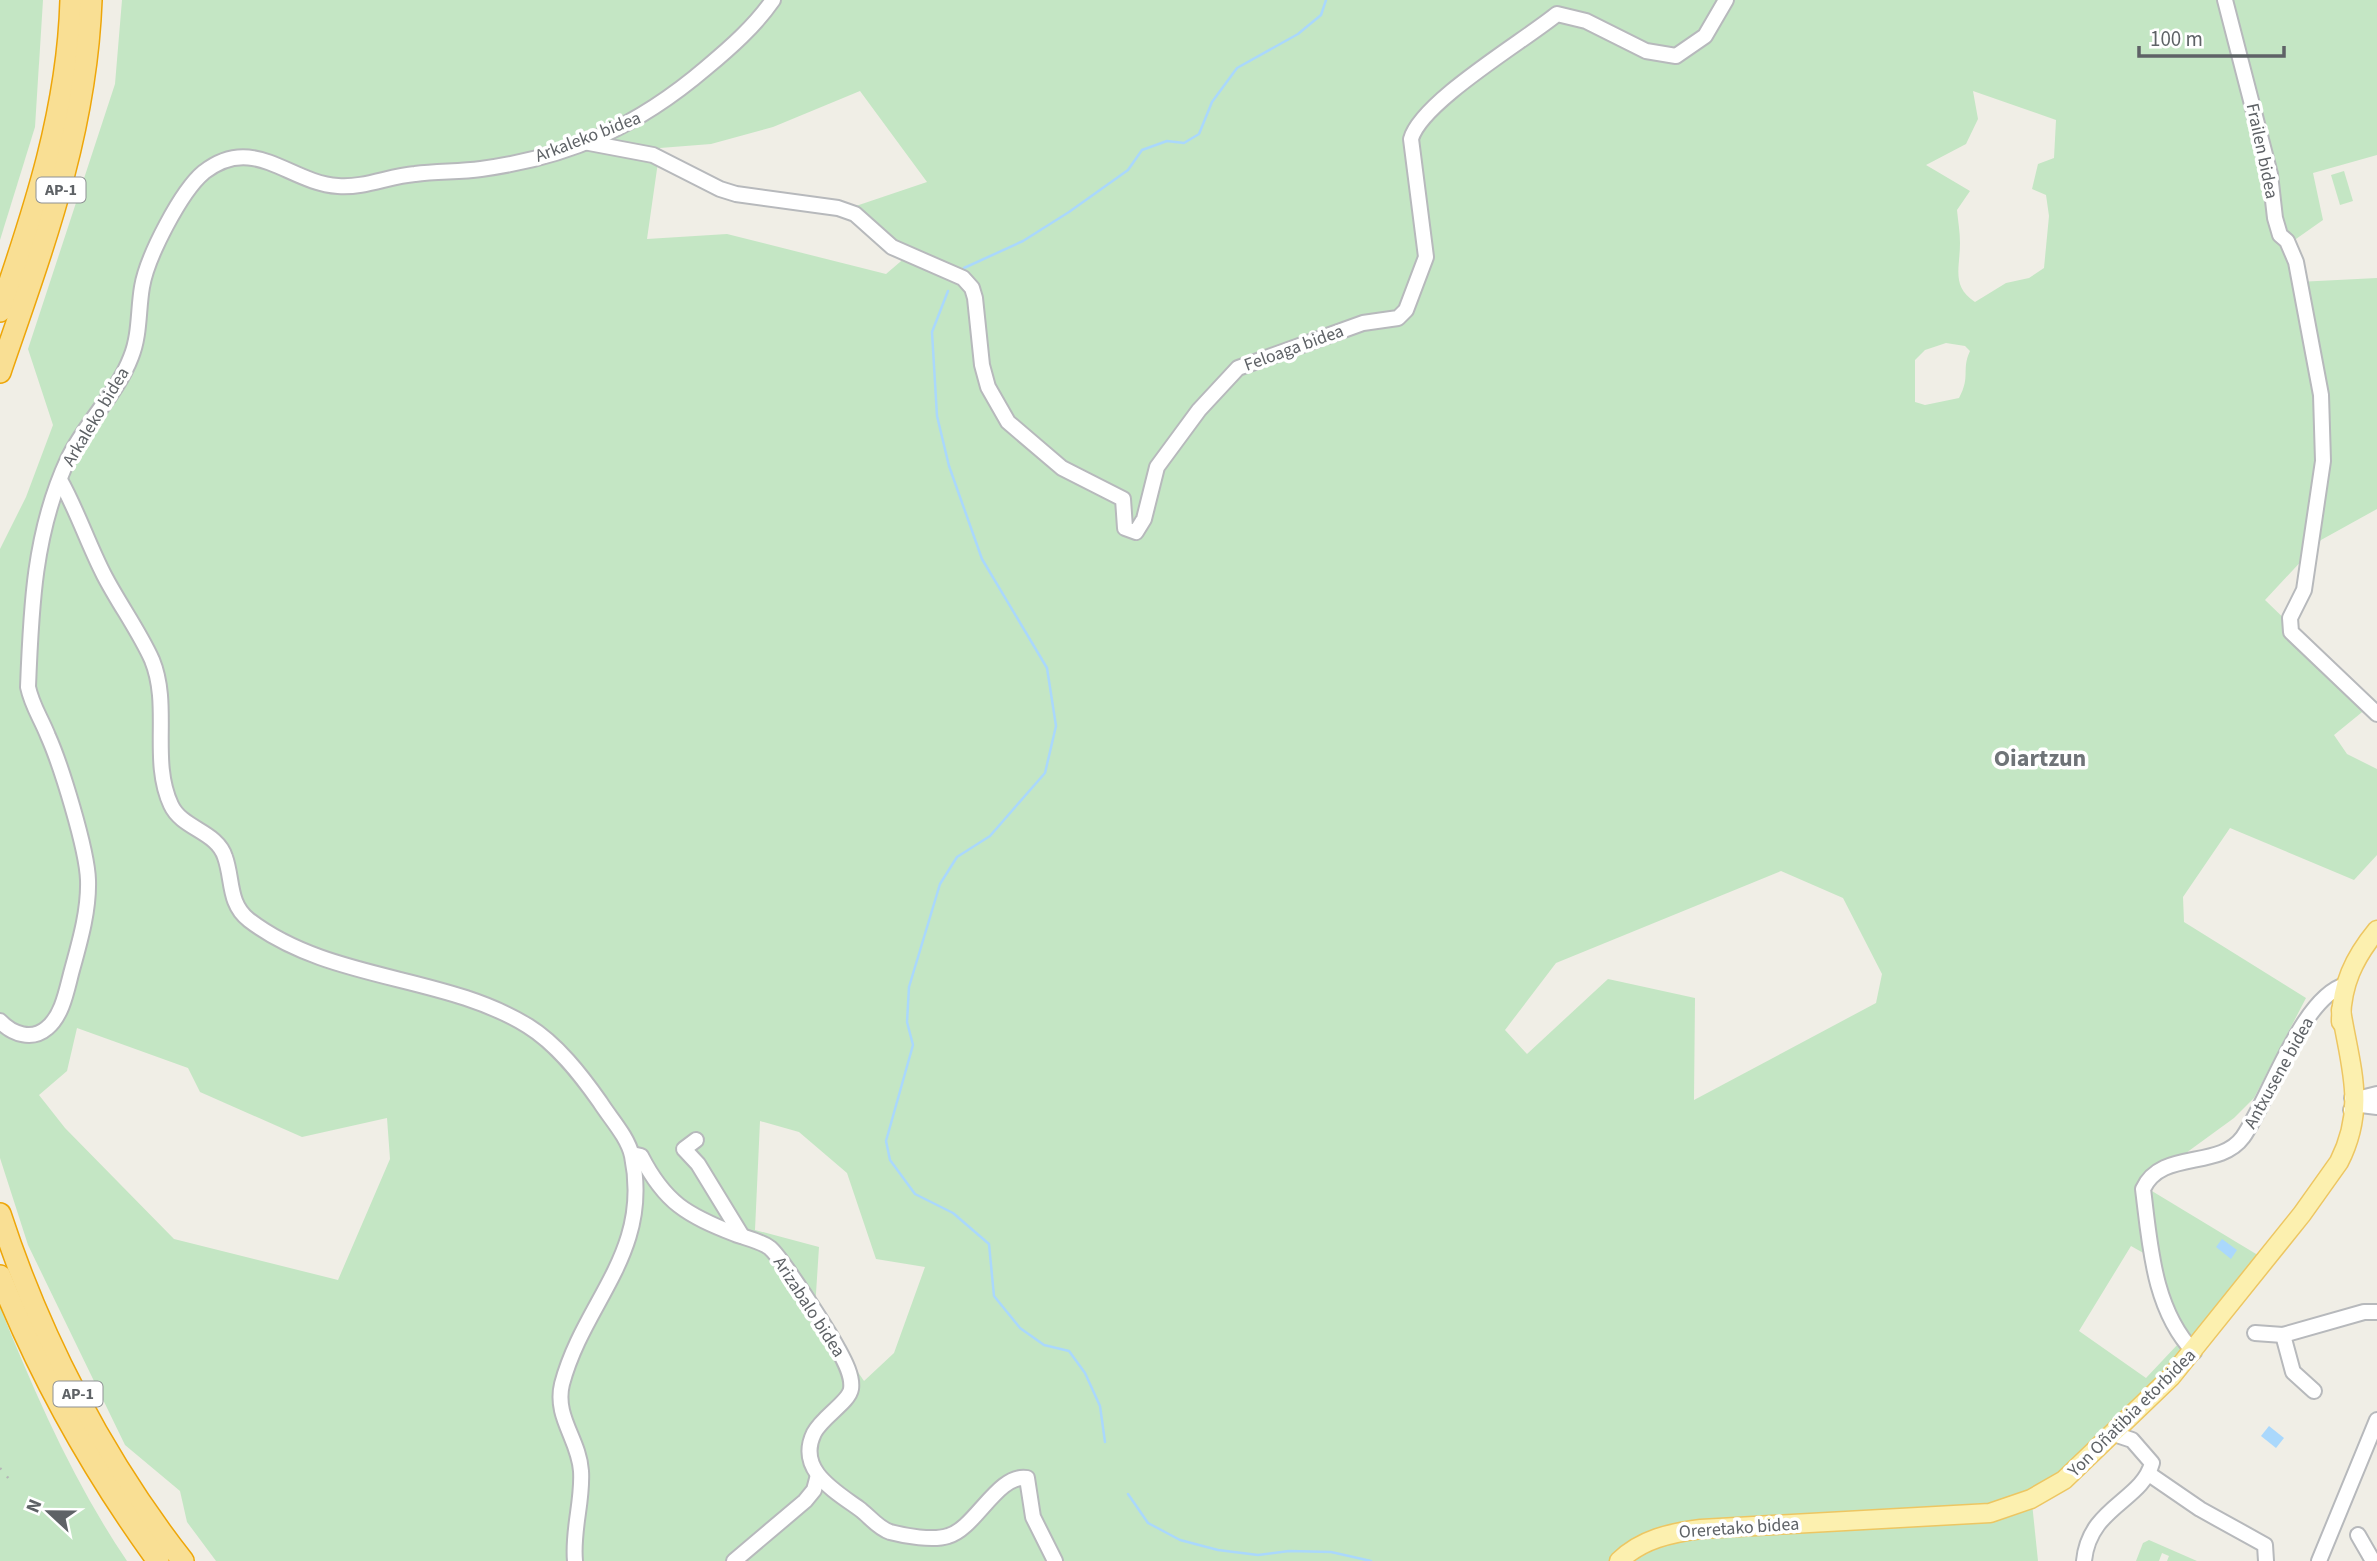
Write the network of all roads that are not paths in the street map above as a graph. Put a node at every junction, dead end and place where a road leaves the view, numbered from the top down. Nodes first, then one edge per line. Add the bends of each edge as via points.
1 (71, 0) edge
2 (91, 0) edge
3 (773, 0) edge
4 (1726, 0) edge
5 (2225, 0) edge
6 (584, 142) junction
7 (0, 311) edge
8 (0, 372) edge
9 (60, 480) junction
10 (2377, 714) edge
11 (2377, 930) edge
12 (2345, 985) junction
13 (0, 1021) edge
14 (2348, 1072) junction
15 (2377, 1094) edge
16 (2351, 1101) junction
17 (2377, 1108) edge
18 (2346, 1136) junction
19 (696, 1140) dead end
20 (632, 1154) junction
21 (0, 1214) edge
22 (741, 1237) junction
23 (0, 1276) edge
24 (2377, 1312) edge
25 (2255, 1333) dead end
26 (2283, 1335) junction
27 (2194, 1352) junction
28 (2314, 1391) dead end
29 (2377, 1420) edge
30 (2113, 1434) junction
31 (2149, 1474) junction
32 (818, 1475) junction
33 (1868, 1519) joint
34 (2358, 1535) dead end
35 (158, 1561) edge
36 (183, 1561) edge
37 (575, 1561) edge
38 (734, 1561) edge
39 (1055, 1561) edge
40 (1619, 1561) edge
41 (2084, 1561) edge
42 (2266, 1561) edge
43 (2319, 1561) edge
44 (2373, 1561) edge

1 - 7 highway, AP-1 via 57,124 43,182
2 - 8 highway, AP-1 via 85,84 76,131 49,229
3 - 6 street, Arkaleko bidea via 747,31 669,100 641,118
4 - 6 street, Feloaga bidea via 1705,36 1676,55 1646,51 1586,21 1557,14 1465,79 1419,122 1411,139 1426,257 1406,310 1398,318 1363,323 1238,368 1157,467 1144,519 1136,532 1125,528 1124,499 1062,468 1008,422 982,365 972,288 943,268 879,239 855,214 736,194 653,155
5 - 10 street, Frailen bidea via 2270,174 2275,218 2296,262 2321,395 2323,461 2304,590 2290,618 2291,632
6 - 9 street, Arkaleko bidea via 515,163 343,186 327,185 254,158 236,156 219,161 186,193 149,262 131,358 74,448
9 - 13 street, Arkaleko bidea via 36,555 28,687 32,707 48,735 85,858 85,918 62,1005 52,1024 27,1035
9 - 20 street, Arizabalo bidea via 105,578 152,661 162,723 163,772 171,806 221,847 238,909 268,932 327,960 474,1003 527,1025 589,1086
11 - 12 main road via 2354,960
12 - 14 main road, Yon Oñatibia etorbidea via 2341,1010
12 - 27 street, Antxusene bidea via 2325,994 2264,1093 2260,1112 2236,1145 2160,1169 2149,1176 2143,1189 2158,1288 2172,1321
14 - 15 street
14 - 16 main road, Yon Oñatibia etorbidea
15 - 16 street
16 - 17 street
16 - 18 main road, Yon Oñatibia etorbidea
17 - 18 street
18 - 27 main road, Yon Oñatibia etorbidea via 2324,1184
19 - 22 street via 684,1149 698,1164
20 - 22 street, Arizabalo bidea via 640,1156 654,1182 678,1206
20 - 37 street via 635,1207 629,1241 569,1366 559,1400 581,1473
21 - 36 highway, AP-1 via 57,1355 116,1462
22 - 32 street, Arizabalo bidea via 772,1250 846,1365 849,1395 825,1416 810,1443 808,1460
23 - 35 highway, AP-1 via 30,1346 84,1449
24 - 26 street
25 - 26 street
26 - 28 street via 2293,1372
27 - 30 main road, Yon Oñatibia etorbidea
29 - 43 street
30 - 31 street via 2133,1440 2152,1463
30 - 33 main road, Yon Oñatibia etorbidea via 2064,1480 2019,1504 1990,1513
31 - 41 street via 2102,1517 2090,1535
31 - 42 street via 2200,1509 2256,1538 2265,1545
32 - 38 street via 805,1502
32 - 39 street via 887,1531 940,1538 956,1533 1004,1486 1027,1478 1033,1517
33 - 40 main road, Oreretako bidea via 1669,1534 1637,1546
34 - 44 street

